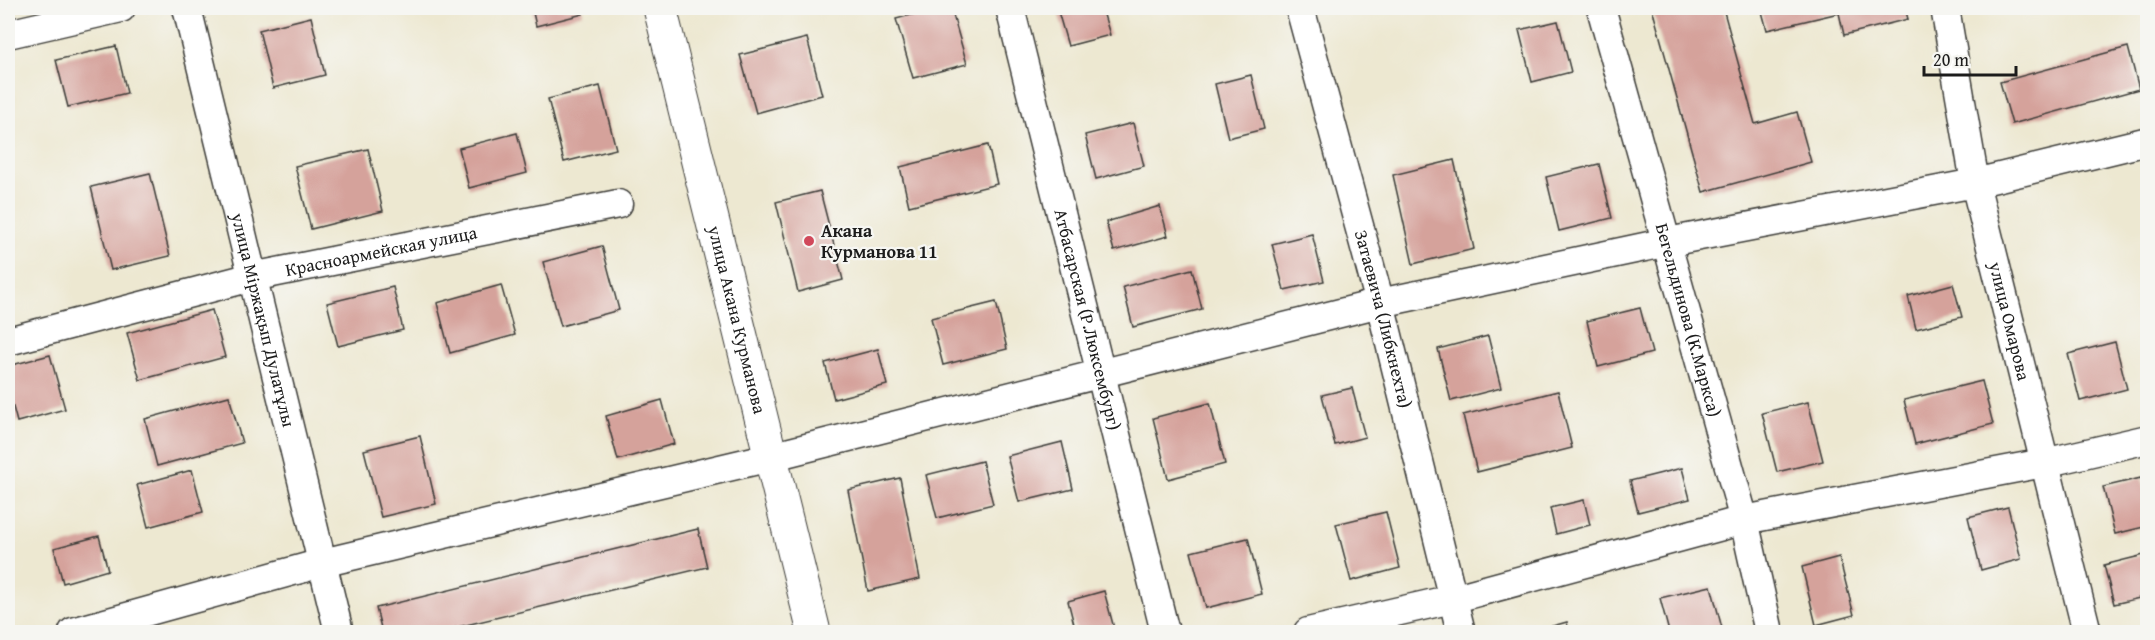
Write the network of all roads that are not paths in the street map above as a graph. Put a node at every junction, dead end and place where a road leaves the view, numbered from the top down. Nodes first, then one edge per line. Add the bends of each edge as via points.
1 (121, 8) edge
2 (187, 8) edge
3 (660, 8) edge
4 (1010, 8) edge
5 (1300, 8) edge
6 (1602, 8) edge
7 (1945, 8) edge
8 (8, 34) edge
9 (2148, 141) edge
10 (1975, 183) junction
11 (618, 204) dead end
12 (1668, 242) junction
13 (252, 277) junction
14 (1380, 303) junction
15 (8, 341) edge
16 (1101, 375) junction
17 (2148, 439) edge
18 (770, 457) junction
19 (2044, 463) junction
20 (1744, 520) junction
21 (322, 563) junction
22 (1452, 599) junction
23 (73, 633) edge
24 (339, 633) edge
25 (814, 633) edge
26 (1165, 633) edge
27 (1308, 633) edge
28 (1461, 633) edge
29 (1769, 633) edge
30 (2087, 633) edge

1 - 8 street
2 - 13 street, улица Міржақып Дулатұлы
3 - 18 main road, улица Акана Курманова
4 - 16 street, Атбасарская (Р.Люксембург)
5 - 14 street, Затаевича (Либкнехта)
6 - 12 street, Бегельдинова (К.Маркса)
7 - 10 street, улица Омарова
9 - 10 street
10 - 12 street
10 - 19 street, улица Омарова
11 - 13 street, Красноармейская улица
12 - 14 street
12 - 20 street, Бегельдинова (К.Маркса)
13 - 15 street, Красноармейская улица
13 - 21 street, улица Міржақып Дулатұлы
14 - 16 street
14 - 22 street, Затаевича (Либкнехта)
16 - 18 street
16 - 26 street, Атбасарская (Р.Люксембург)
17 - 19 street
18 - 21 street
18 - 25 main road, улица Акана Курманова
19 - 20 street
19 - 30 street, улица Омарова
20 - 22 street
20 - 29 street, Бегельдинова (К.Маркса)
21 - 23 street
21 - 24 street, улица Міржақып Дулатұлы
22 - 27 street
22 - 28 street, Затаевича (Либкнехта)

